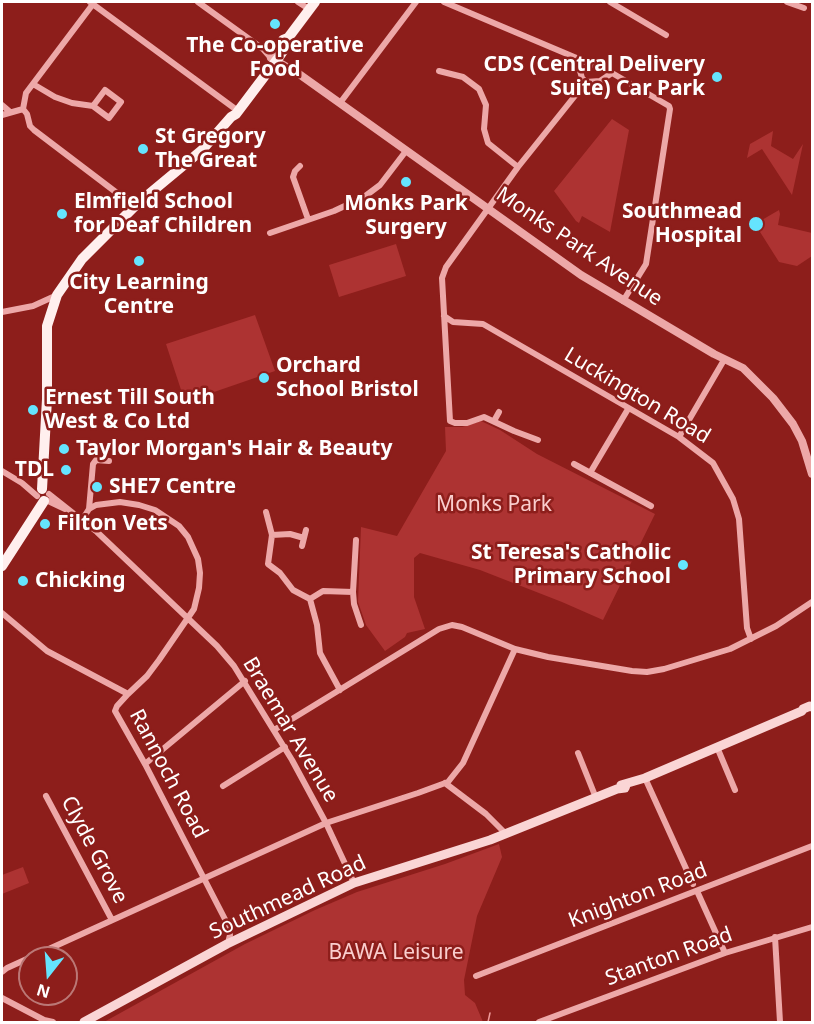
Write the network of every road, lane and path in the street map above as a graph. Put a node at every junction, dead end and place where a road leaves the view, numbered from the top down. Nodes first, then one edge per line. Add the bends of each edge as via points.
1 (198, 2) edge
2 (298, 2) edge
3 (416, 2) edge
4 (444, 2) edge
5 (610, 2) edge
6 (787, 2) edge
7 (91, 3) edge
8 (312, 5) edge
9 (625, 5) edge
10 (804, 9) dead end
11 (666, 35) dead end
12 (272, 56) junction
13 (581, 60) junction
14 (439, 71) dead end
15 (612, 73) junction
16 (586, 82) junction
17 (33, 84) junction
18 (340, 103) junction
19 (2, 105) edge
20 (93, 106) junction
21 (23, 109) junction
22 (9, 111) junction
23 (232, 113) junction
24 (2, 115) edge
25 (406, 151) junction
26 (300, 166) dead end
27 (518, 167) junction
28 (137, 204) junction
29 (488, 208) junction
30 (308, 219) junction
31 (270, 233) dead end
32 (59, 293) junction
33 (623, 301) junction
34 (33, 306) junction
35 (2, 312) edge
36 (50, 314) junction
37 (444, 316) junction
38 (48, 333) junction
39 (724, 360) junction
40 (628, 409) junction
41 (500, 412) dead end
42 (494, 421) junction
43 (679, 437) junction
44 (538, 440) dead end
45 (109, 461) dead end
46 (574, 464) dead end
47 (2, 471) edge
48 (590, 473) junction
49 (813, 474) edge
50 (43, 495) junction
51 (651, 506) dead end
52 (89, 509) junction
53 (266, 512) dead end
54 (82, 520) junction
55 (306, 530) dead end
56 (272, 535) junction
57 (304, 538) junction
58 (356, 540) dead end
59 (302, 546) dead end
60 (2, 566) edge
61 (352, 592) junction
62 (310, 599) junction
63 (813, 602) edge
64 (2, 613) edge
65 (188, 618) junction
66 (361, 626) dead end
67 (751, 639) junction
68 (515, 649) junction
69 (244, 681) junction
70 (340, 690) junction
71 (128, 694) junction
72 (812, 707) edge
73 (274, 730) junction
74 (285, 747) junction
75 (717, 747) junction
76 (578, 753) dead end
77 (146, 764) junction
78 (645, 778) junction
79 (445, 783) junction
80 (223, 786) dead end
81 (735, 790) dead end
82 (46, 796) dead end
83 (596, 798) junction
84 (326, 823) junction
85 (494, 824) junction
86 (506, 834) junction
87 (490, 840) junction
88 (813, 846) edge
89 (204, 878) junction
90 (354, 883) junction
91 (693, 884) dead end
92 (697, 891) junction
93 (112, 921) junction
94 (229, 927) junction
95 (813, 927) edge
96 (246, 935) junction
97 (775, 937) junction
98 (227, 944) junction
99 (724, 953) junction
100 (2, 972) edge
101 (476, 976) dead end
102 (2, 998) edge
103 (45, 1021) edge
104 (548, 1021) edge
105 (53, 1023) edge
106 (84, 1023) edge
107 (539, 1023) edge
108 (780, 1023) edge

1 - 12 street
2 - 8 street
3 - 18 street
4 - 13 street
5 - 9 street
6 - 10 street
7 - 17 street
7 - 23 street
8 - 12 main road
9 - 11 street
12 - 18 street, Monks Park Avenue
12 - 23 main road
13 - 15 street
13 - 16 street via 580,70
14 - 27 street via 463,77 480,89 486,105 484,129 488,143
15 - 16 street via 600,81
15 - 33 street via 666,103 670,110 646,264
16 - 27 street
17 - 20 street via 55,98
17 - 21 street via 23,98
18 - 25 street, Monks Park Avenue
19 - 22 street
20 - 20 street via 105,90 121,102 109,118
21 - 22 street
21 - 28 street via 34,130
22 - 24 street
23 - 28 main road via 202,150
25 - 29 street, Monks Park Avenue
25 - 30 street via 373,191 351,204
26 - 30 street via 293,177
27 - 29 street
28 - 32 main road via 82,259
29 - 33 street, Monks Park Avenue
29 - 37 street via 446,267 441,282
30 - 31 street
32 - 34 street
32 - 36 main road
32 - 38 main road
33 - 39 street, Monks Park Avenue
34 - 35 street
34 - 36 street via 44,307
36 - 38 main road
37 - 40 street, Luckington Road via 453,322 483,324
37 - 42 street via 450,421 467,423 484,417
38 - 50 main road
39 - 43 street
39 - 49 street, Monks Park Avenue via 743,368 773,398 793,424
40 - 43 street, Luckington Road
40 - 48 street
41 - 42 street
42 - 44 street via 529,441
43 - 67 street, Luckington Road via 713,463 734,499
45 - 52 street via 96,460 93,464
46 - 48 street
47 - 50 street, Braemar Avenue
48 - 51 street
50 - 54 street, Braemar Avenue
50 - 60 main road
52 - 54 street
52 - 65 street, Rannoch Road via 112,502 139,505 179,526 194,548 200,573 197,599
53 - 56 street
54 - 65 street, Braemar Avenue
55 - 57 street
56 - 57 street
56 - 62 street via 269,566 293,590
57 - 59 street
58 - 61 street
61 - 62 street via 323,591
61 - 66 street
62 - 70 street via 320,653
63 - 67 street
64 - 71 street via 47,651
65 - 69 street, Braemar Avenue via 217,646
65 - 71 street, Rannoch Road via 154,667
67 - 68 street via 707,657 646,672
68 - 70 street via 452,625 439,629
68 - 79 street via 463,763
69 - 73 street, Braemar Avenue
69 - 77 street
70 - 73 street
71 - 77 street, Rannoch Road via 115,711
72 - 75 main road, Southmead Road via 808,712 802,711
73 - 74 street, Braemar Avenue
74 - 80 street
74 - 84 street, Braemar Avenue
75 - 78 main road, Southmead Road
75 - 81 street
76 - 83 street
77 - 89 street, Rannoch Road
78 - 83 main road, Southmead Road
78 - 91 street
79 - 84 street
79 - 85 street
82 - 93 street, Clyde Grove
83 - 86 main road, Southmead Road
84 - 89 street
84 - 90 street, Braemar Avenue
85 - 86 street
85 - 87 street
86 - 87 main road, Southmead Road
87 - 90 main road, Southmead Road
88 - 92 street, Knighton Road
89 - 93 street
89 - 94 street, Rannoch Road
90 - 96 main road, Southmead Road
92 - 99 street
92 - 101 street, Knighton Road
93 - 100 street
94 - 96 street
94 - 98 street
95 - 97 street, Stanton Road
96 - 98 main road, Southmead Road
97 - 99 street, Stanton Road
97 - 108 street
98 - 106 main road, Southmead Road
99 - 104 street, Stanton Road
102 - 103 street
103 - 105 street
104 - 107 street, Stanton Road

